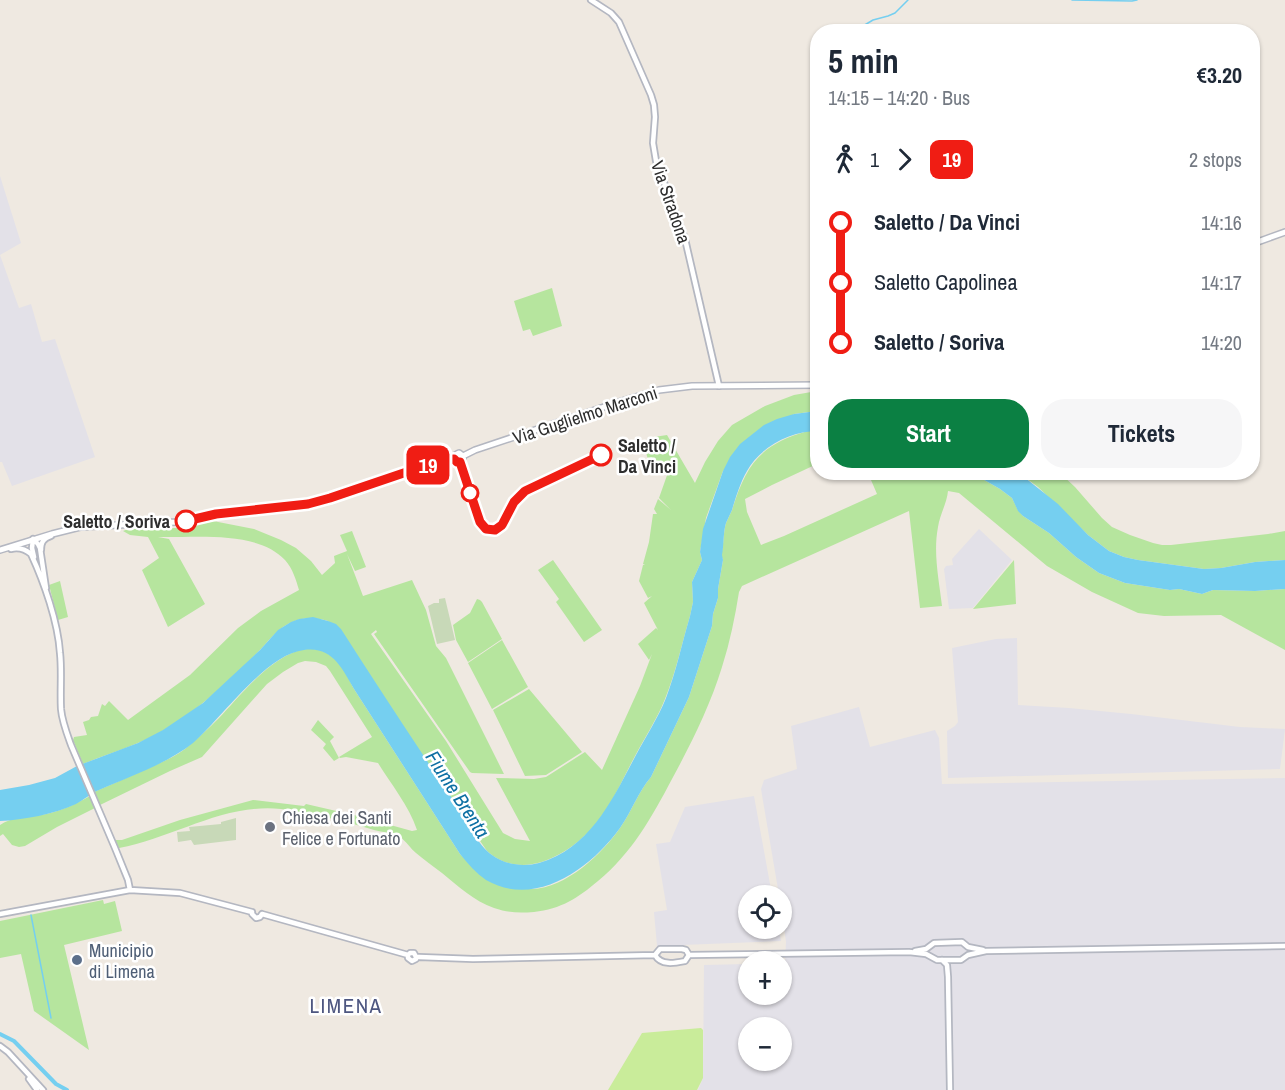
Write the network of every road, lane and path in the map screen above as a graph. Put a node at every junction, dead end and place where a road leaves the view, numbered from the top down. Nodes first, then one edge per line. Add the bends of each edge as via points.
1 (591, 0) edge
2 (1285, 232) edge
3 (1260, 241) edge
4 (810, 385) edge
5 (719, 386) junction
6 (67, 530) junction
7 (33, 540) junction
8 (0, 551) edge
9 (41, 556) junction
10 (36, 566) junction
11 (46, 595) junction
12 (130, 890) junction
13 (256, 910) junction
14 (0, 914) edge
15 (262, 914) junction
16 (1285, 946) edge
17 (929, 947) junction
18 (968, 948) junction
19 (986, 951) junction
20 (909, 952) junction
21 (689, 955) junction
22 (968, 955) junction
23 (655, 956) junction
24 (930, 956) junction
25 (942, 960) junction
26 (957, 960) junction
27 (948, 977) junction
28 (0, 1046) edge
29 (27, 1073) junction
30 (37, 1090) edge
31 (43, 1090) edge
32 (950, 1090) edge

1 - 5 street, Via Stradona via 619,22 651,96 656,160 685,239
2 - 3 main road
4 - 5 main road, Via Guglielmo Marconi
5 - 6 main road, Via Guglielmo Marconi via 683,386 645,393 308,504 186,521
6 - 7 main road, Via Guglielmo Marconi
6 - 9 street via 44,540
7 - 8 main road, Via Guglielmo Marconi
7 - 9 street
7 - 10 street
8 - 10 street via 26,550
9 - 11 street
10 - 11 street
11 - 12 street via 61,655 66,731
12 - 13 street via 180,893
12 - 14 street
13 - 15 street
13 - 15 street via 252,914 256,918
15 - 23 street via 408,955 414,952 416,957
16 - 19 street
17 - 18 street via 934,943 962,942
17 - 20 street
17 - 24 street
18 - 19 street
18 - 22 street
19 - 22 street
20 - 21 street
20 - 24 street
21 - 23 street via 685,961 671,962 661,962
21 - 23 street via 682,949 660,949
22 - 26 street
24 - 25 street
25 - 26 street
25 - 27 street via 947,965
26 - 27 street via 952,963
27 - 32 street
28 - 29 street
29 - 30 street
29 - 31 street

